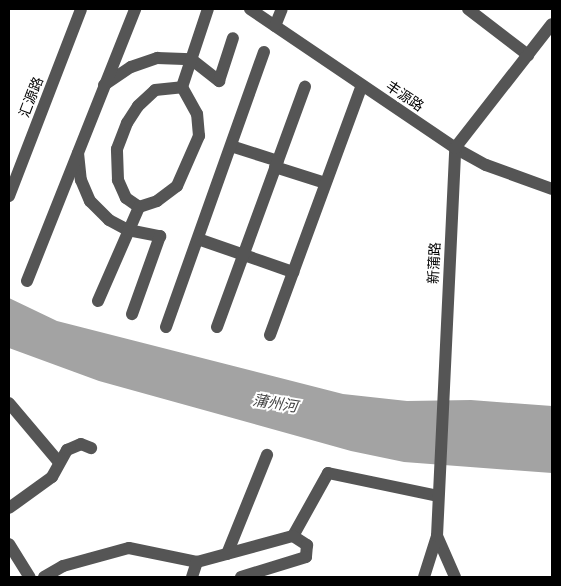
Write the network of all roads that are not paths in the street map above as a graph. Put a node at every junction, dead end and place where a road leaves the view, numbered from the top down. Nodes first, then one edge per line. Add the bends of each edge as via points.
1 (81, 9) edge
2 (134, 9) edge
3 (208, 9) edge
4 (250, 9) edge
5 (282, 9) edge
6 (468, 9) edge
7 (552, 24) edge
8 (276, 26) junction
9 (234, 38) dead end
10 (264, 52) dead end
11 (528, 55) junction
12 (191, 59) junction
13 (104, 85) junction
14 (362, 85) junction
15 (182, 87) junction
16 (305, 87) dead end
17 (231, 146) junction
18 (455, 148) junction
19 (78, 152) junction
20 (277, 164) junction
21 (325, 184) junction
22 (552, 189) edge
23 (9, 196) edge
24 (139, 207) junction
25 (128, 230) junction
26 (198, 239) junction
27 (243, 256) junction
28 (293, 272) junction
29 (27, 281) dead end
30 (98, 301) dead end
31 (132, 314) dead end
32 (166, 327) dead end
33 (217, 327) dead end
34 (270, 335) dead end
35 (9, 403) edge
36 (92, 448) dead end
37 (268, 455) dead end
38 (58, 461) junction
39 (438, 496) junction
40 (9, 508) edge
41 (294, 536) junction
42 (437, 536) junction
43 (9, 544) edge
44 (227, 554) junction
45 (197, 562) junction
46 (30, 577) edge
47 (44, 577) edge
48 (192, 577) edge
49 (241, 577) edge
50 (424, 577) edge
51 (455, 577) edge

1 - 23 street, 汇源路
2 - 13 street
3 - 12 street
4 - 8 street, 丰源路
5 - 8 street
6 - 11 street
7 - 11 street
8 - 14 street, 丰源路
9 - 12 street via 219,81
10 - 17 street
11 - 18 street
12 - 13 street via 157,58 131,67
12 - 15 street
13 - 19 street
14 - 18 street, 丰源路
14 - 21 street
15 - 24 street via 197,114 199,136 177,186 157,201
15 - 24 street via 155,90 138,106 121,140 118,180 126,198
16 - 20 street
17 - 20 street
17 - 26 street
18 - 22 street, 丰源路 via 486,165
18 - 39 street, 新蒲路
19 - 25 street via 82,180 90,201 109,220
19 - 29 street
20 - 21 street
20 - 27 street
21 - 28 street
24 - 25 street
25 - 30 street
25 - 31 street via 160,236
26 - 27 street
26 - 32 street
27 - 28 street
27 - 33 street
28 - 34 street
35 - 38 street
36 - 38 street via 81,444 67,450
37 - 44 street
38 - 40 street via 52,477
39 - 41 street via 328,473
39 - 42 street, 新蒲路
41 - 44 street
41 - 49 street via 307,545 306,557
42 - 50 street, 新蒲路
42 - 51 street, 新蒲路
43 - 46 street
44 - 45 street
45 - 47 street via 129,548 63,566
45 - 48 street

